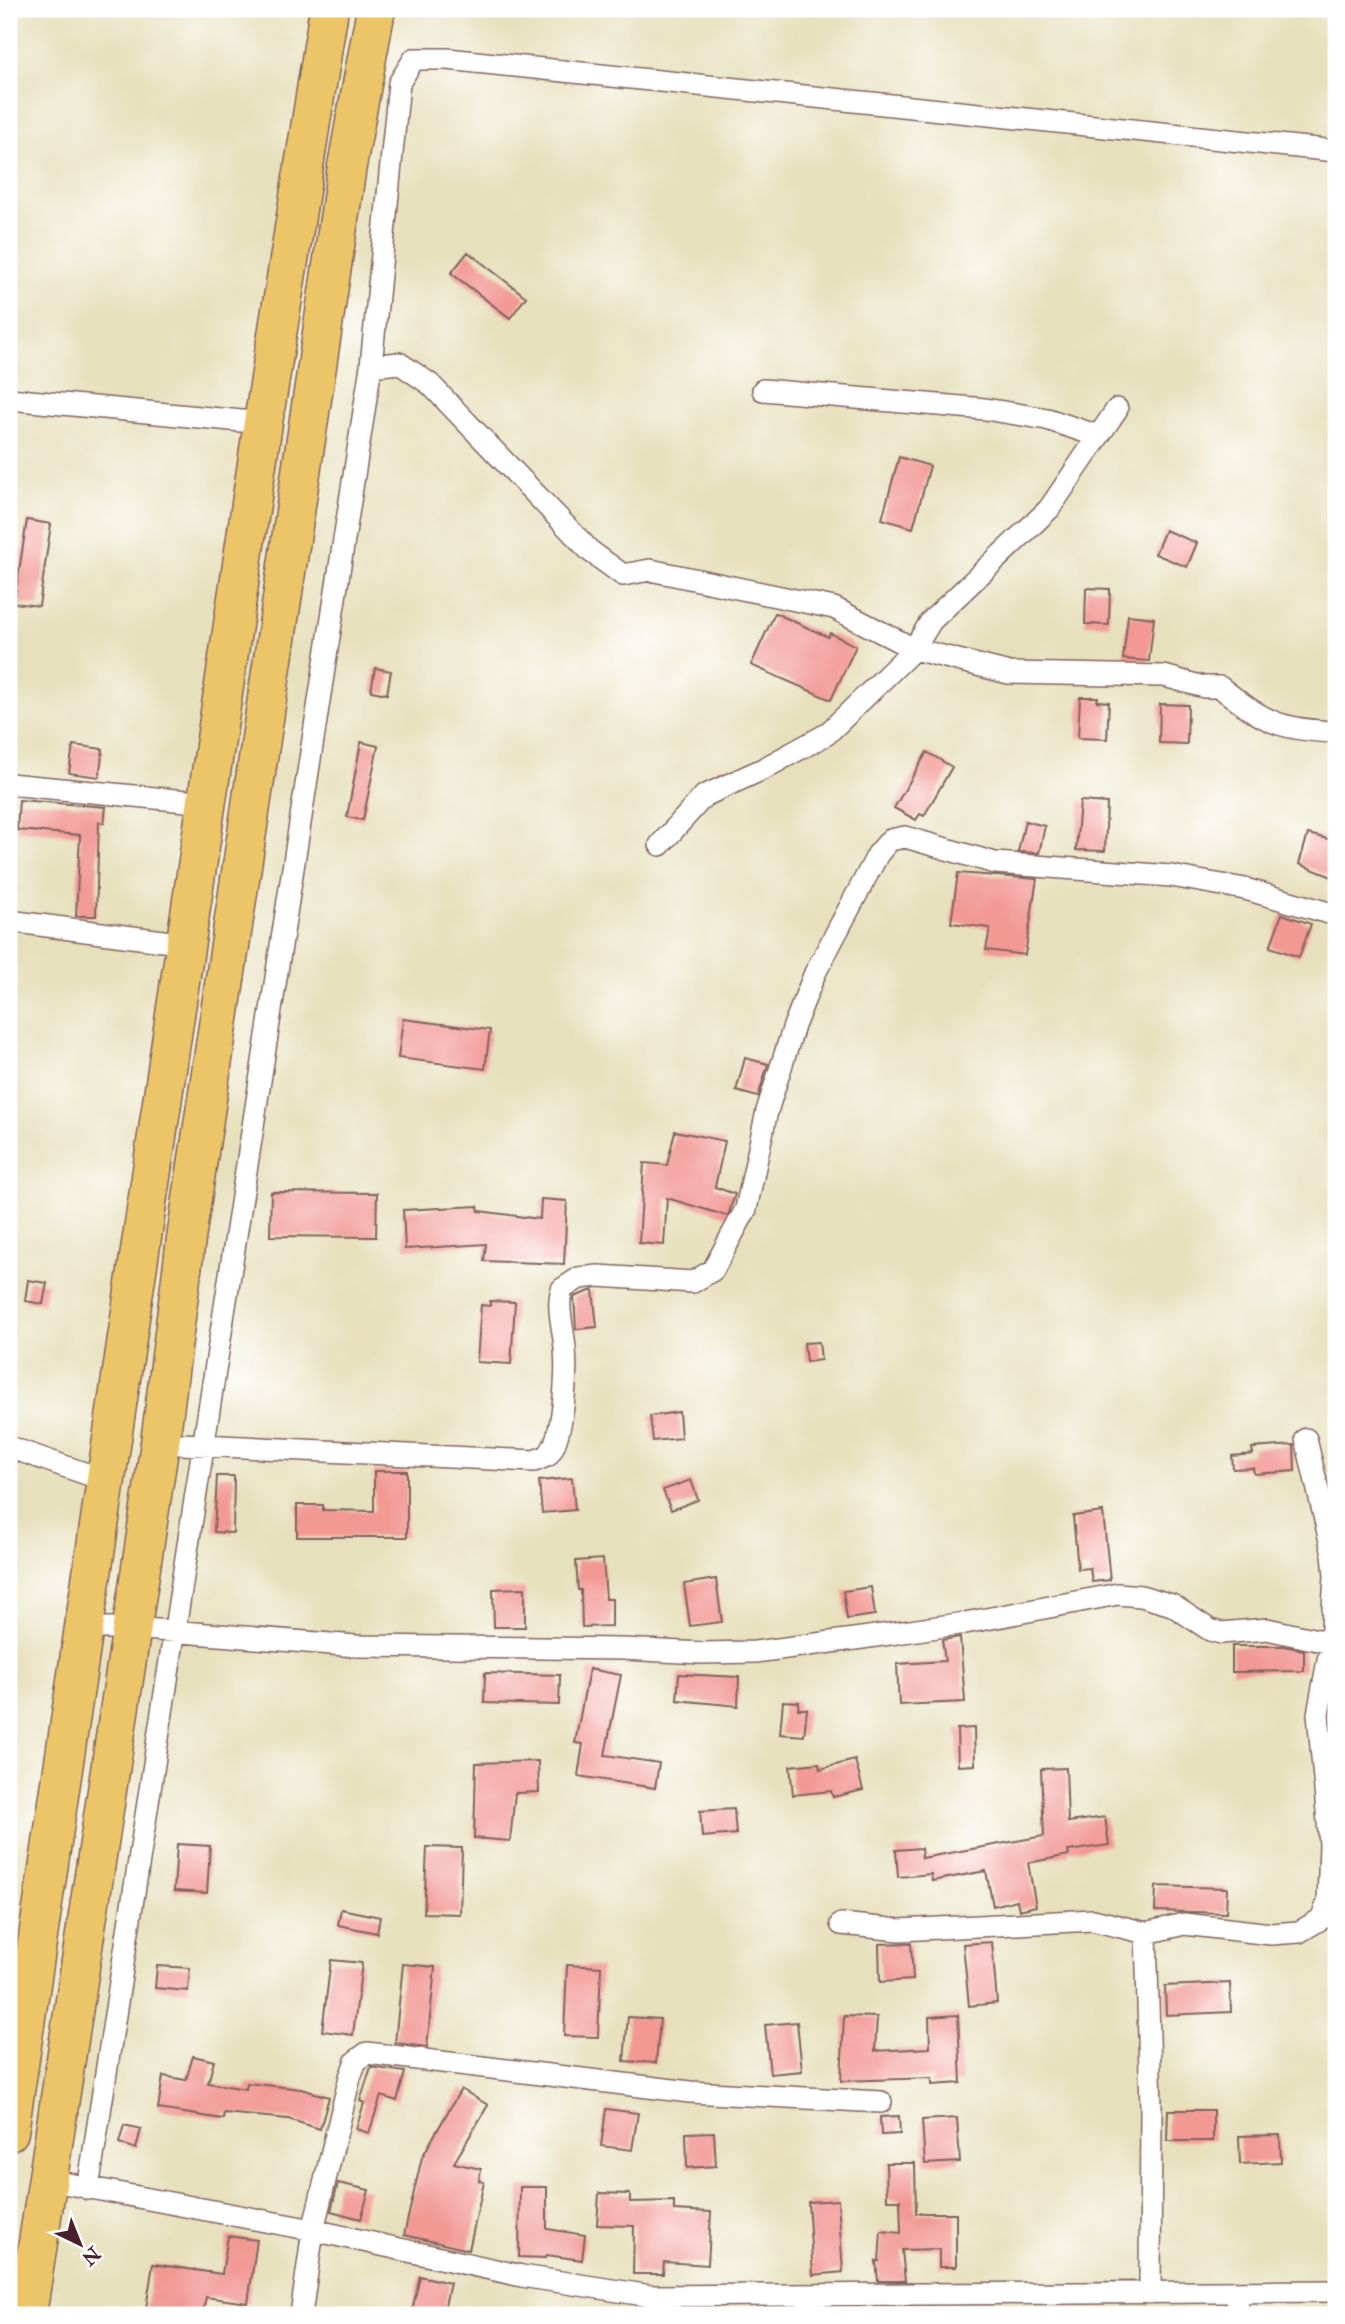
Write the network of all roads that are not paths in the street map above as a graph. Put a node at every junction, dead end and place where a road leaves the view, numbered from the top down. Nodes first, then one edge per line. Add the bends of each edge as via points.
1 (330, 9) edge
2 (376, 9) edge
3 (1336, 151) edge
4 (371, 366) junction
5 (763, 390) dead end
6 (9, 399) edge
7 (1116, 408) dead end
8 (263, 423) junction
9 (1098, 436) junction
10 (914, 649) junction
11 (1336, 732) edge
12 (9, 784) edge
13 (207, 803) junction
14 (660, 845) dead end
15 (1336, 915) edge
16 (9, 921) edge
17 (186, 944) junction
18 (1306, 1439) dead end
19 (160, 1443) junction
20 (201, 1444) junction
21 (9, 1447) edge
22 (107, 1481) junction
23 (85, 1628) junction
24 (132, 1628) junction
25 (175, 1632) junction
26 (1334, 1644) edge
27 (841, 1924) dead end
28 (1146, 1933) junction
29 (881, 2102) dead end
30 (9, 2132) edge
31 (48, 2180) junction
32 (88, 2189) junction
33 (313, 2230) junction
34 (1336, 2291) edge
35 (1236, 2292) junction
36 (1150, 2293) junction
37 (1066, 2305) edge
38 (700, 2306) edge
39 (27, 2315) edge
40 (301, 2315) edge
41 (1239, 2315) edge

1 - 8 highway
2 - 19 highway via 347,166
3 - 4 street via 414,59 399,83
4 - 10 street via 399,363 430,384 590,551 623,575 650,570 834,608
4 - 20 street
5 - 9 street via 985,409 1047,419
6 - 8 street
7 - 9 street
8 - 13 highway
9 - 10 street via 1049,509 931,621
10 - 11 street via 1009,674 1164,676 1220,687 1259,717 1286,728
10 - 14 street via 827,734 704,796
12 - 13 street
13 - 17 highway
15 - 20 street via 1245,889 1171,876 995,863 905,836 890,840 878,854 815,973 767,1111 746,1209 713,1270 694,1282 598,1276 579,1278 562,1289 566,1353 561,1422 547,1456 534,1461
16 - 17 street
17 - 22 highway
18 - 26 street via 1334,1554
19 - 20 street
19 - 24 highway
20 - 25 street
21 - 22 street
22 - 23 highway
23 - 24 street
23 - 30 highway
24 - 25 street
24 - 31 highway
25 - 26 street via 356,1646 755,1652 965,1623 1118,1594 1172,1605 1221,1633 1267,1629
25 - 32 street
26 - 28 street via 1318,1714 1330,1844 1326,1912 1299,1932 1271,1934 1184,1924
27 - 28 street via 900,1930 1093,1920
28 - 36 street
29 - 33 street via 690,2092 367,2053 356,2061 349,2077
31 - 32 street
31 - 39 highway
32 - 33 street
33 - 38 street via 522,2276
33 - 40 street
34 - 35 street
35 - 36 street
35 - 41 street
36 - 37 street
37 - 38 street

